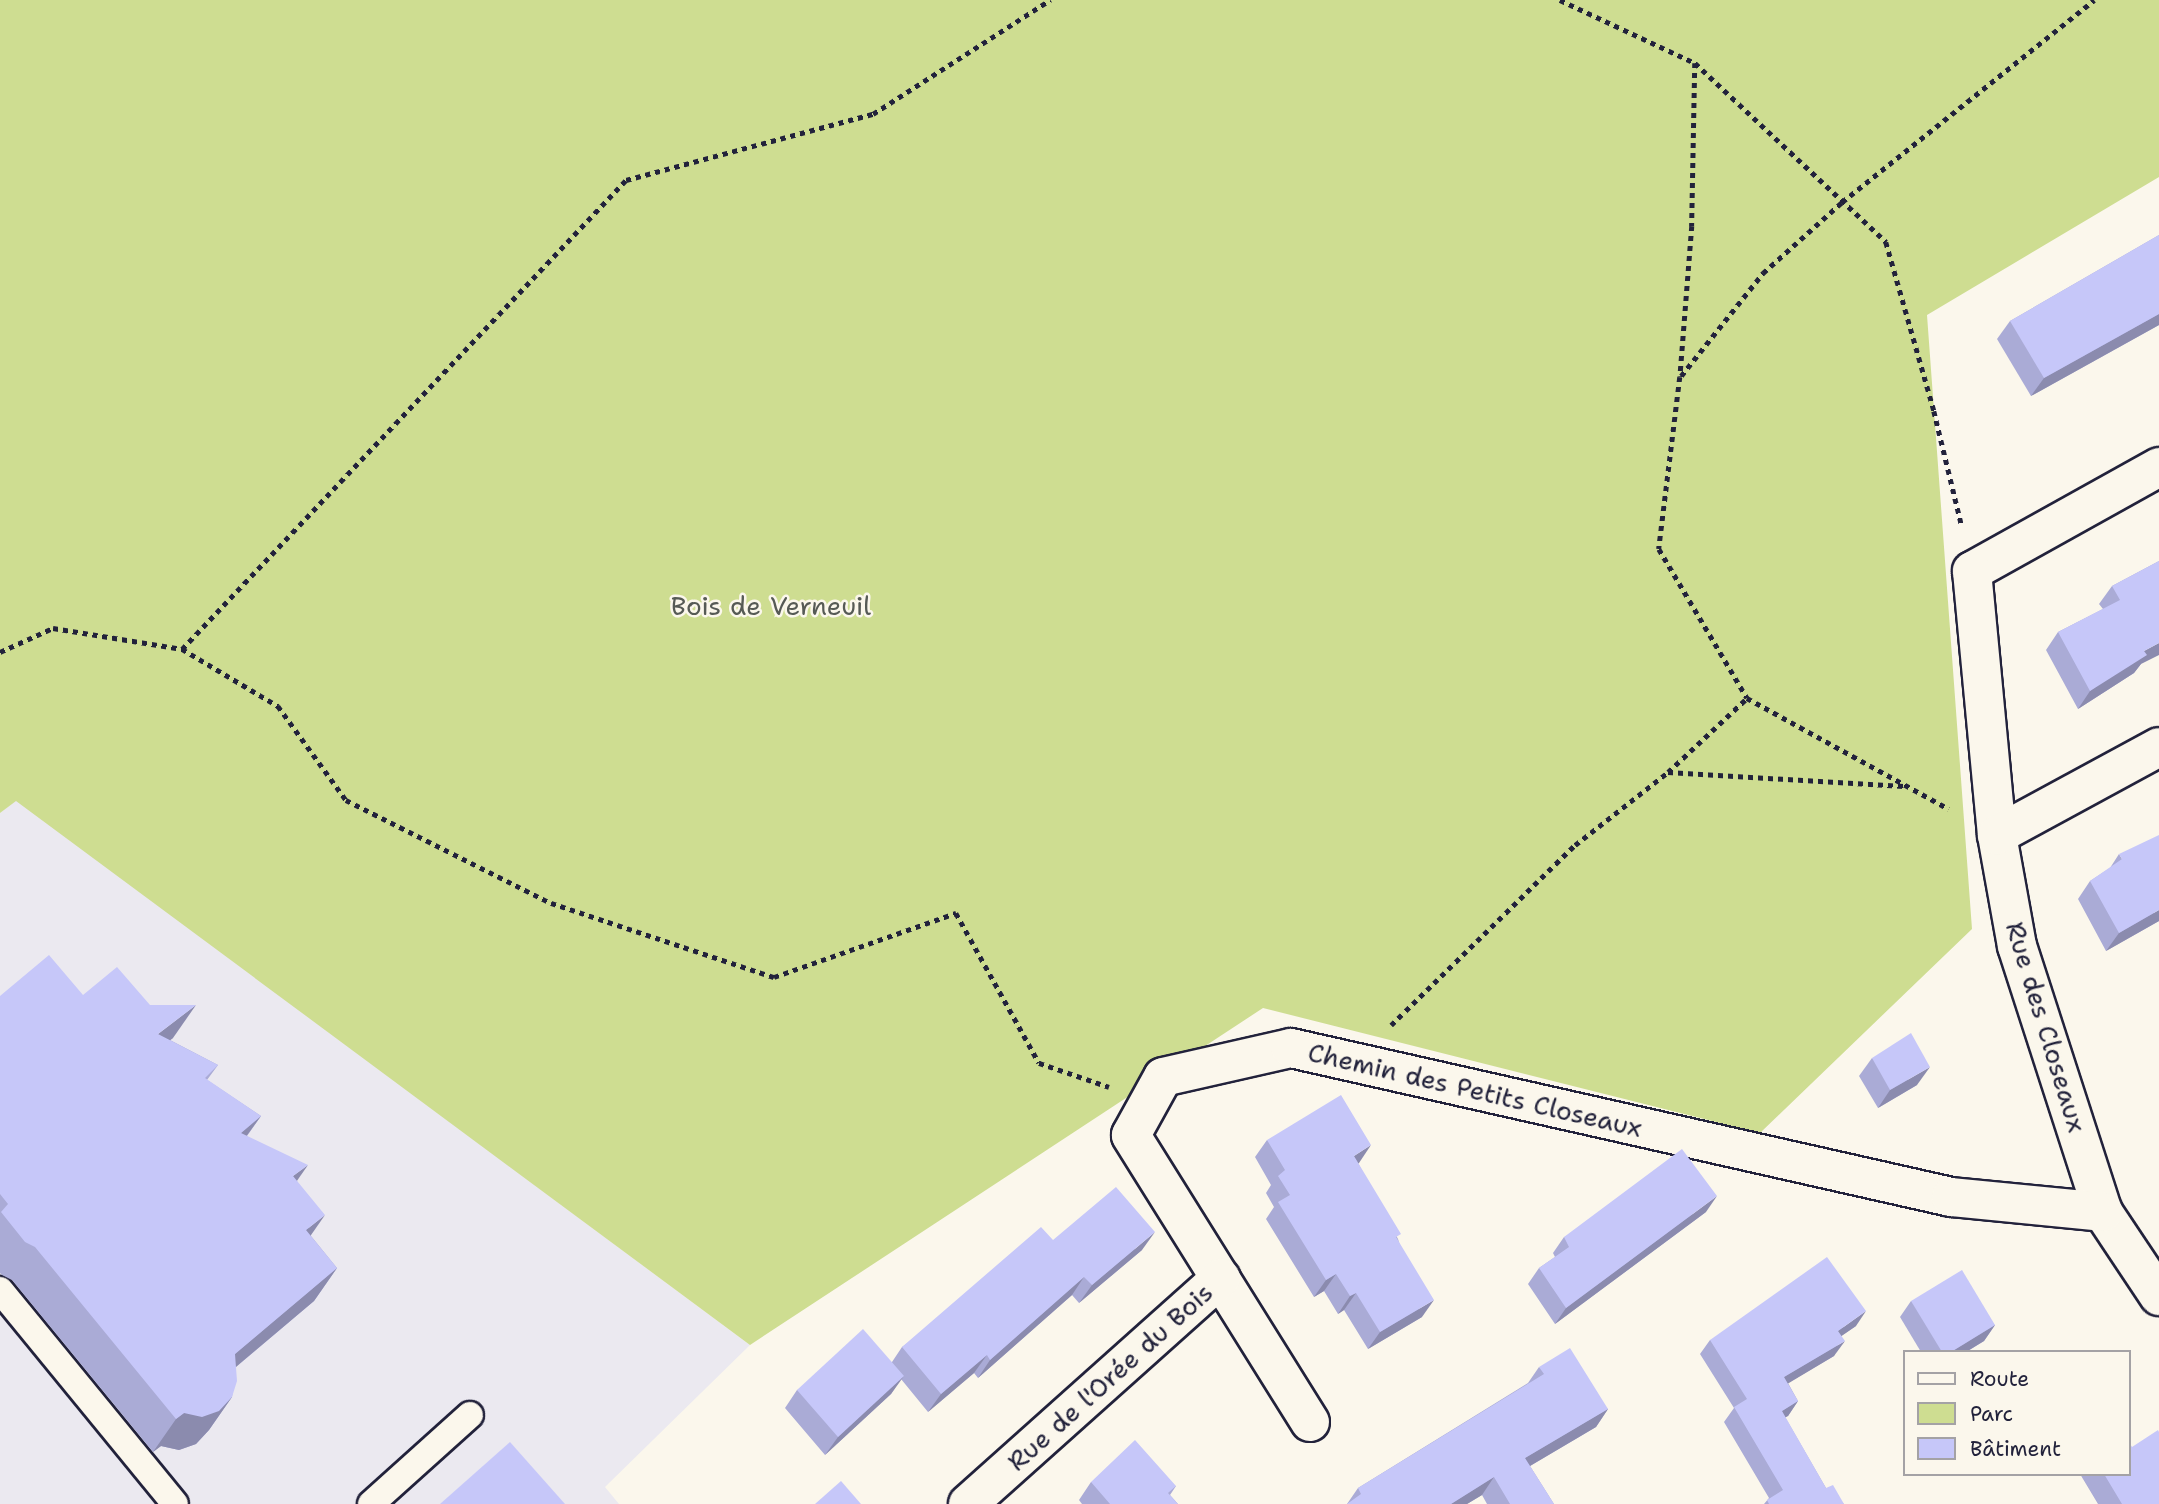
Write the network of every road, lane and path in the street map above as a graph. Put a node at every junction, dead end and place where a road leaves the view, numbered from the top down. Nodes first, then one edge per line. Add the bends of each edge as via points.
1 (1050, 0) edge
2 (1560, 0) edge
3 (2094, 0) edge
4 (1695, 62) junction
5 (1842, 202) junction
6 (1680, 377) junction
7 (2159, 467) edge
8 (1972, 571) junction
9 (182, 649) junction
10 (0, 652) edge
11 (1747, 698) junction
12 (2159, 747) edge
13 (1668, 772) junction
14 (1908, 786) junction
15 (1997, 835) junction
16 (1353, 1062) junction
17 (1150, 1101) junction
18 (2103, 1212) junction
19 (1221, 1278) junction
20 (0, 1290) edge
21 (2159, 1296) edge
22 (470, 1415) dead end
23 (1310, 1422) dead end
24 (175, 1504) edge
25 (371, 1504) edge
26 (968, 1504) edge

1 - 9 path via 873,114 626,180
2 - 4 path
3 - 5 path
4 - 5 path
4 - 6 path via 1692,226
5 - 6 path via 1763,274
5 - 8 path via 1886,242 1934,411
6 - 11 path via 1659,549
7 - 8 street
8 - 15 street, Rue des Closeaux
9 - 10 path via 53,628
9 - 17 path via 278,706 346,800 551,903 774,977 956,913 1039,1063
11 - 13 path
11 - 14 path
12 - 15 street
13 - 14 path
13 - 16 path via 1575,845
14 - 15 path
15 - 18 street, Rue des Closeaux via 2017,946
16 - 17 street, Chemin des Petits Closeaux via 1291,1048 1163,1077
16 - 18 street, Chemin des Petits Closeaux via 1951,1197
17 - 19 street, Chemin des Petits Closeaux via 1131,1135
18 - 21 street, Rue des Closeaux
19 - 23 street, Chemin des Petits Closeaux
19 - 26 street, Rue de l'Orée du Bois
20 - 24 lane
22 - 25 lane

